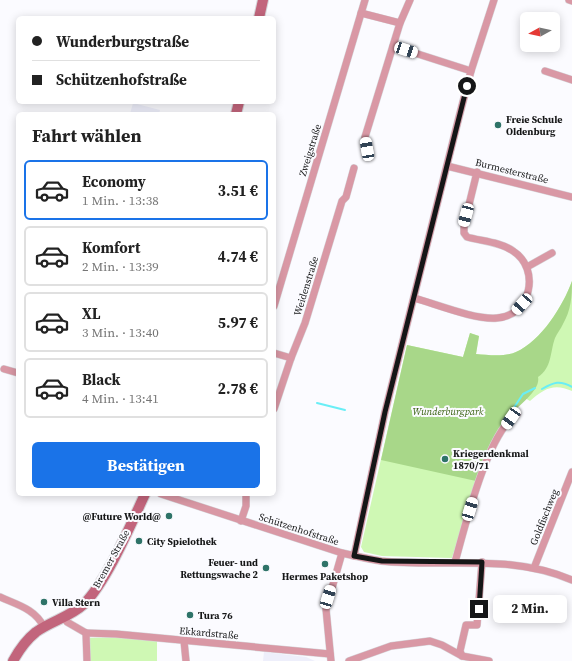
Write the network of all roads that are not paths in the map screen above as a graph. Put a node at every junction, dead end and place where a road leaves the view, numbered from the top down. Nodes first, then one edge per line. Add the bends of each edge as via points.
1 (263, 0) edge
2 (365, 0) edge
3 (410, 0) edge
4 (494, 0) edge
5 (569, 0) edge
6 (572, 1) edge
7 (361, 13) junction
8 (259, 16) edge
9 (400, 23) junction
10 (393, 46) junction
11 (471, 71) junction
12 (546, 71) dead end
13 (572, 80) edge
14 (367, 149) dead end
15 (447, 166) junction
16 (354, 168) dead end
17 (477, 172) junction
18 (572, 197) edge
19 (552, 253) dead end
20 (527, 267) junction
21 (414, 298) junction
22 (276, 299) edge
23 (276, 354) edge
24 (291, 358) junction
25 (4, 370) dead end
26 (16, 373) edge
27 (276, 403) edge
28 (517, 414) dead end
29 (572, 472) edge
30 (144, 496) edge
31 (166, 496) edge
32 (246, 496) edge
33 (241, 521) junction
34 (342, 553) junction
35 (354, 556) junction
36 (455, 562) junction
37 (482, 562) junction
38 (534, 568) junction
39 (572, 580) edge
40 (0, 597) edge
41 (64, 617) junction
42 (44, 627) junction
43 (86, 633) junction
44 (184, 641) junction
45 (462, 656) junction
46 (331, 658) edge
47 (13, 661) edge
48 (87, 661) edge
49 (186, 661) edge
50 (348, 661) edge
51 (489, 661) edge

1 - 8 street
2 - 7 street, Zweigstraße
3 - 9 street
4 - 11 street
5 - 6 street
7 - 9 street
7 - 22 street, Zweigstraße
9 - 10 street
10 - 11 street
10 - 14 street via 365,137
11 - 15 street
12 - 13 street
15 - 17 street, Burmesterstraße
15 - 21 street
16 - 24 street, Weidenstraße
17 - 18 street, Burmesterstraße
17 - 20 street via 464,233 467,237 512,250
19 - 20 street
20 - 21 street via 530,284 527,296 516,311 505,316 478,316
21 - 35 street via 385,412
23 - 24 street
24 - 27 street, Weidenstraße
25 - 26 street
28 - 36 street via 502,430 478,481
29 - 38 street, Goldfischweg
30 - 41 street, Bremer Straße via 100,583 82,605
31 - 33 street, Schützenhofstraße
32 - 33 street
33 - 34 street, Schützenhofstraße
34 - 35 street, Schützenhofstraße
34 - 46 street via 326,609
35 - 36 street, Schützenhofstraße via 382,561
36 - 37 street, Schützenhofstraße
37 - 38 street, Schützenhofstraße
37 - 45 street via 477,625 466,625 460,651
38 - 39 street, Schützenhofstraße
40 - 42 street via 30,610
41 - 42 street, Bremer Straße
41 - 43 street
42 - 47 street, Bremer Straße via 24,644
43 - 44 street, Ekkardstraße
43 - 48 street
44 - 46 street, Ekkardstraße
44 - 49 street
45 - 50 street via 430,641 391,646
45 - 51 street

